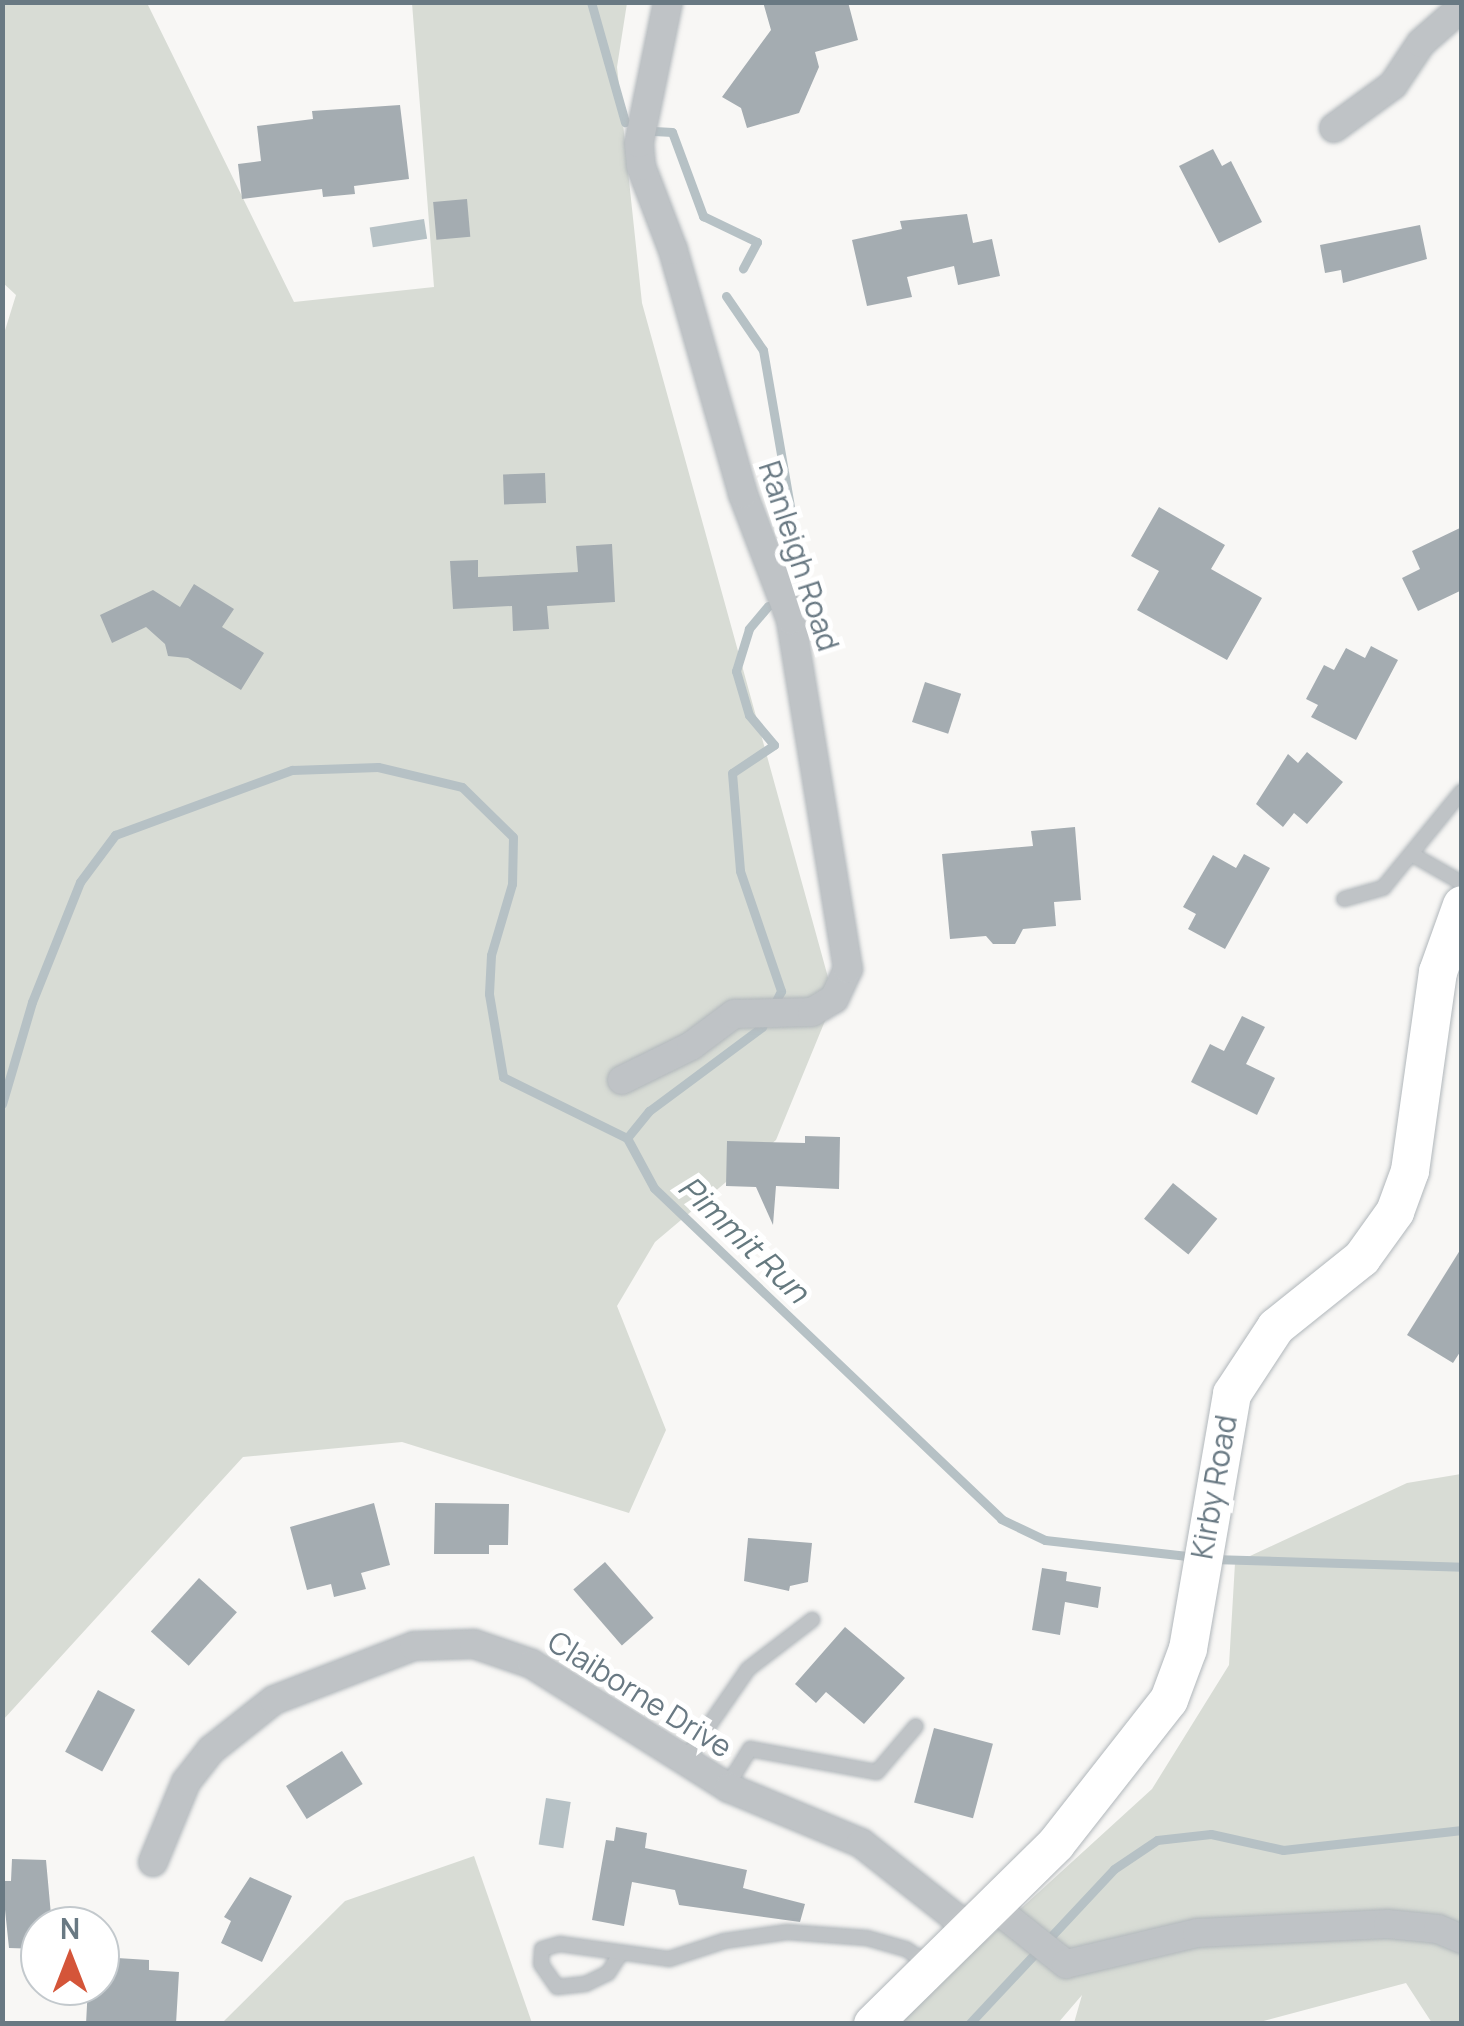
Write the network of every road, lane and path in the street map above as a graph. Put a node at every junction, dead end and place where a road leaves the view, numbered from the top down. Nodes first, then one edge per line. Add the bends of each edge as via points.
1 (668, 2) edge
2 (1462, 7) edge
3 (1334, 128) dead end
4 (1462, 790) edge
5 (1413, 855) junction
6 (1462, 883) edge
7 (1344, 899) dead end
8 (1462, 905) edge
9 (622, 1080) dead end
10 (812, 1620) dead end
11 (916, 1726) dead end
12 (682, 1763) junction
13 (727, 1786) junction
14 (153, 1862) dead end
15 (991, 1919) junction
16 (1462, 1939) edge
17 (621, 1953) junction
18 (934, 1967) junction
19 (873, 2024) edge

1 - 9 street, Ranleigh Road via 639,143 641,166 674,250 743,494 791,620 848,969 834,998 812,1012 734,1014
2 - 3 street via 1380,97
4 - 5 lane
5 - 6 lane
5 - 7 lane via 1383,888
8 - 15 main road, Kirby Road via 1438,972 1403,1192 1362,1258 1276,1327 1242,1370 1221,1432 1183,1670 1160,1716
10 - 12 lane via 748,1669
11 - 13 lane via 877,1772 750,1749
12 - 13 street, Claiborne Drive
12 - 14 street, Claiborne Drive via 506,1652 474,1644 414,1646 274,1700 240,1723 186,1782
13 - 15 street, Claiborne Drive via 861,1843
15 - 16 street, Claiborne Drive via 1053,1960 1076,1963 1164,1937 1214,1932 1388,1924 1438,1929
15 - 18 main road, Kirby Road
17 - 17 lane via 560,1944 542,1949 541,1964 557,1987 585,1984 608,1973
17 - 18 lane via 668,1959 724,1940 787,1932 866,1938 906,1949
18 - 19 main road, Kirby Road

